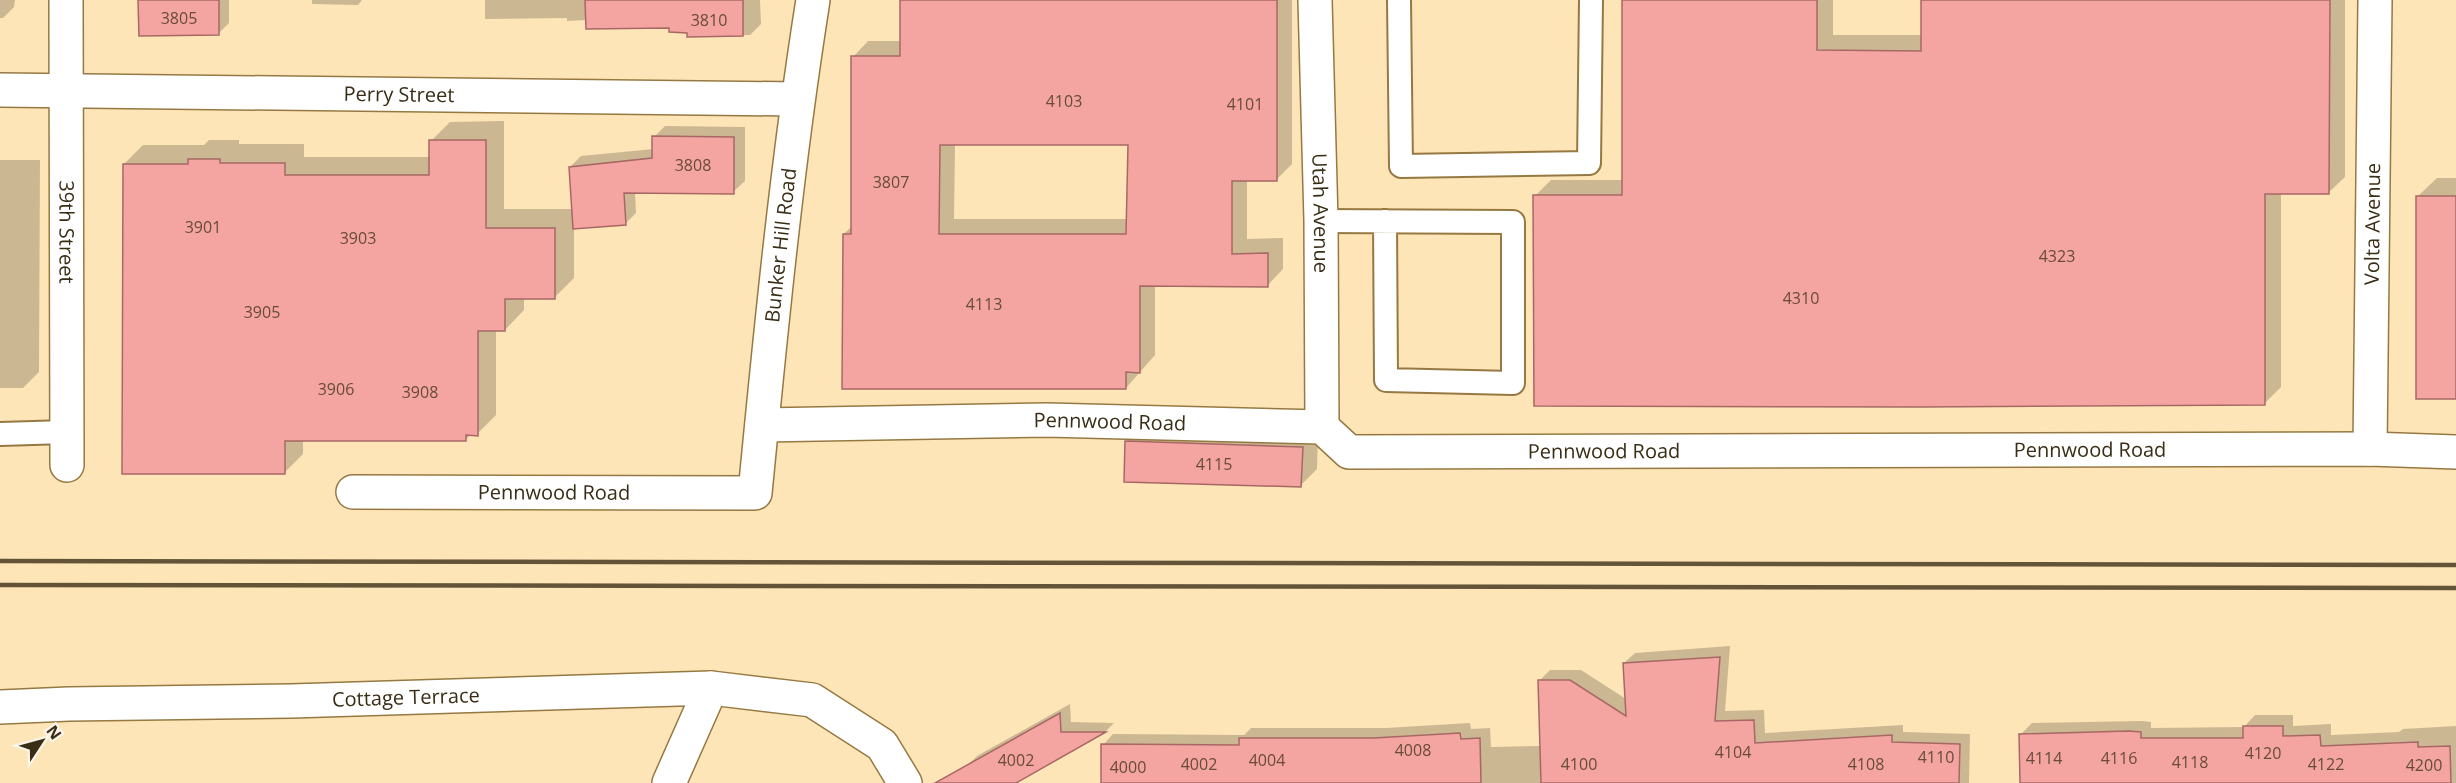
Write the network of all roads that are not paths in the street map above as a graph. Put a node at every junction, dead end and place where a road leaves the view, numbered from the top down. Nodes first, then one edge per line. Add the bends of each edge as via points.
1 (66, 0) edge
2 (813, 0) edge
3 (1315, 0) edge
4 (1399, 0) edge
5 (1591, 0) edge
6 (2375, 0) edge
7 (0, 90) edge
8 (65, 92) junction
9 (797, 99) junction
10 (1321, 221) junction
11 (1385, 221) junction
12 (762, 425) junction
13 (1322, 427) junction
14 (66, 432) junction
15 (0, 434) edge
16 (2370, 449) junction
17 (2456, 452) edge
18 (66, 465) dead end
19 (353, 492) dead end
20 (755, 493) joint
21 (711, 688) junction
22 (0, 707) edge
23 (669, 783) edge
24 (905, 783) edge

1 - 8 street, 39th Street
2 - 9 street, Bunker Hill Road
3 - 10 street, Utah Avenue
4 - 5 lane via 1401,166 1589,164
6 - 16 street, Volta Avenue
7 - 8 street, Perry Street
8 - 9 street, Perry Street
8 - 14 street, 39th Street
9 - 12 street, Bunker Hill Road
10 - 11 lane
10 - 13 street, Utah Avenue
11 - 11 lane via 1513,222 1513,383 1386,380
12 - 13 street, Pennwood Road via 1047,420
12 - 20 street, Bunker Hill Road
13 - 16 street, Pennwood Road via 1349,452
14 - 15 lane
14 - 18 street, 39th Street
16 - 17 street, Pennwood Road
19 - 20 street, Pennwood Road
21 - 22 street, Cottage Terrace
21 - 23 street
21 - 24 street, Cottage Terrace via 812,700 882,745

